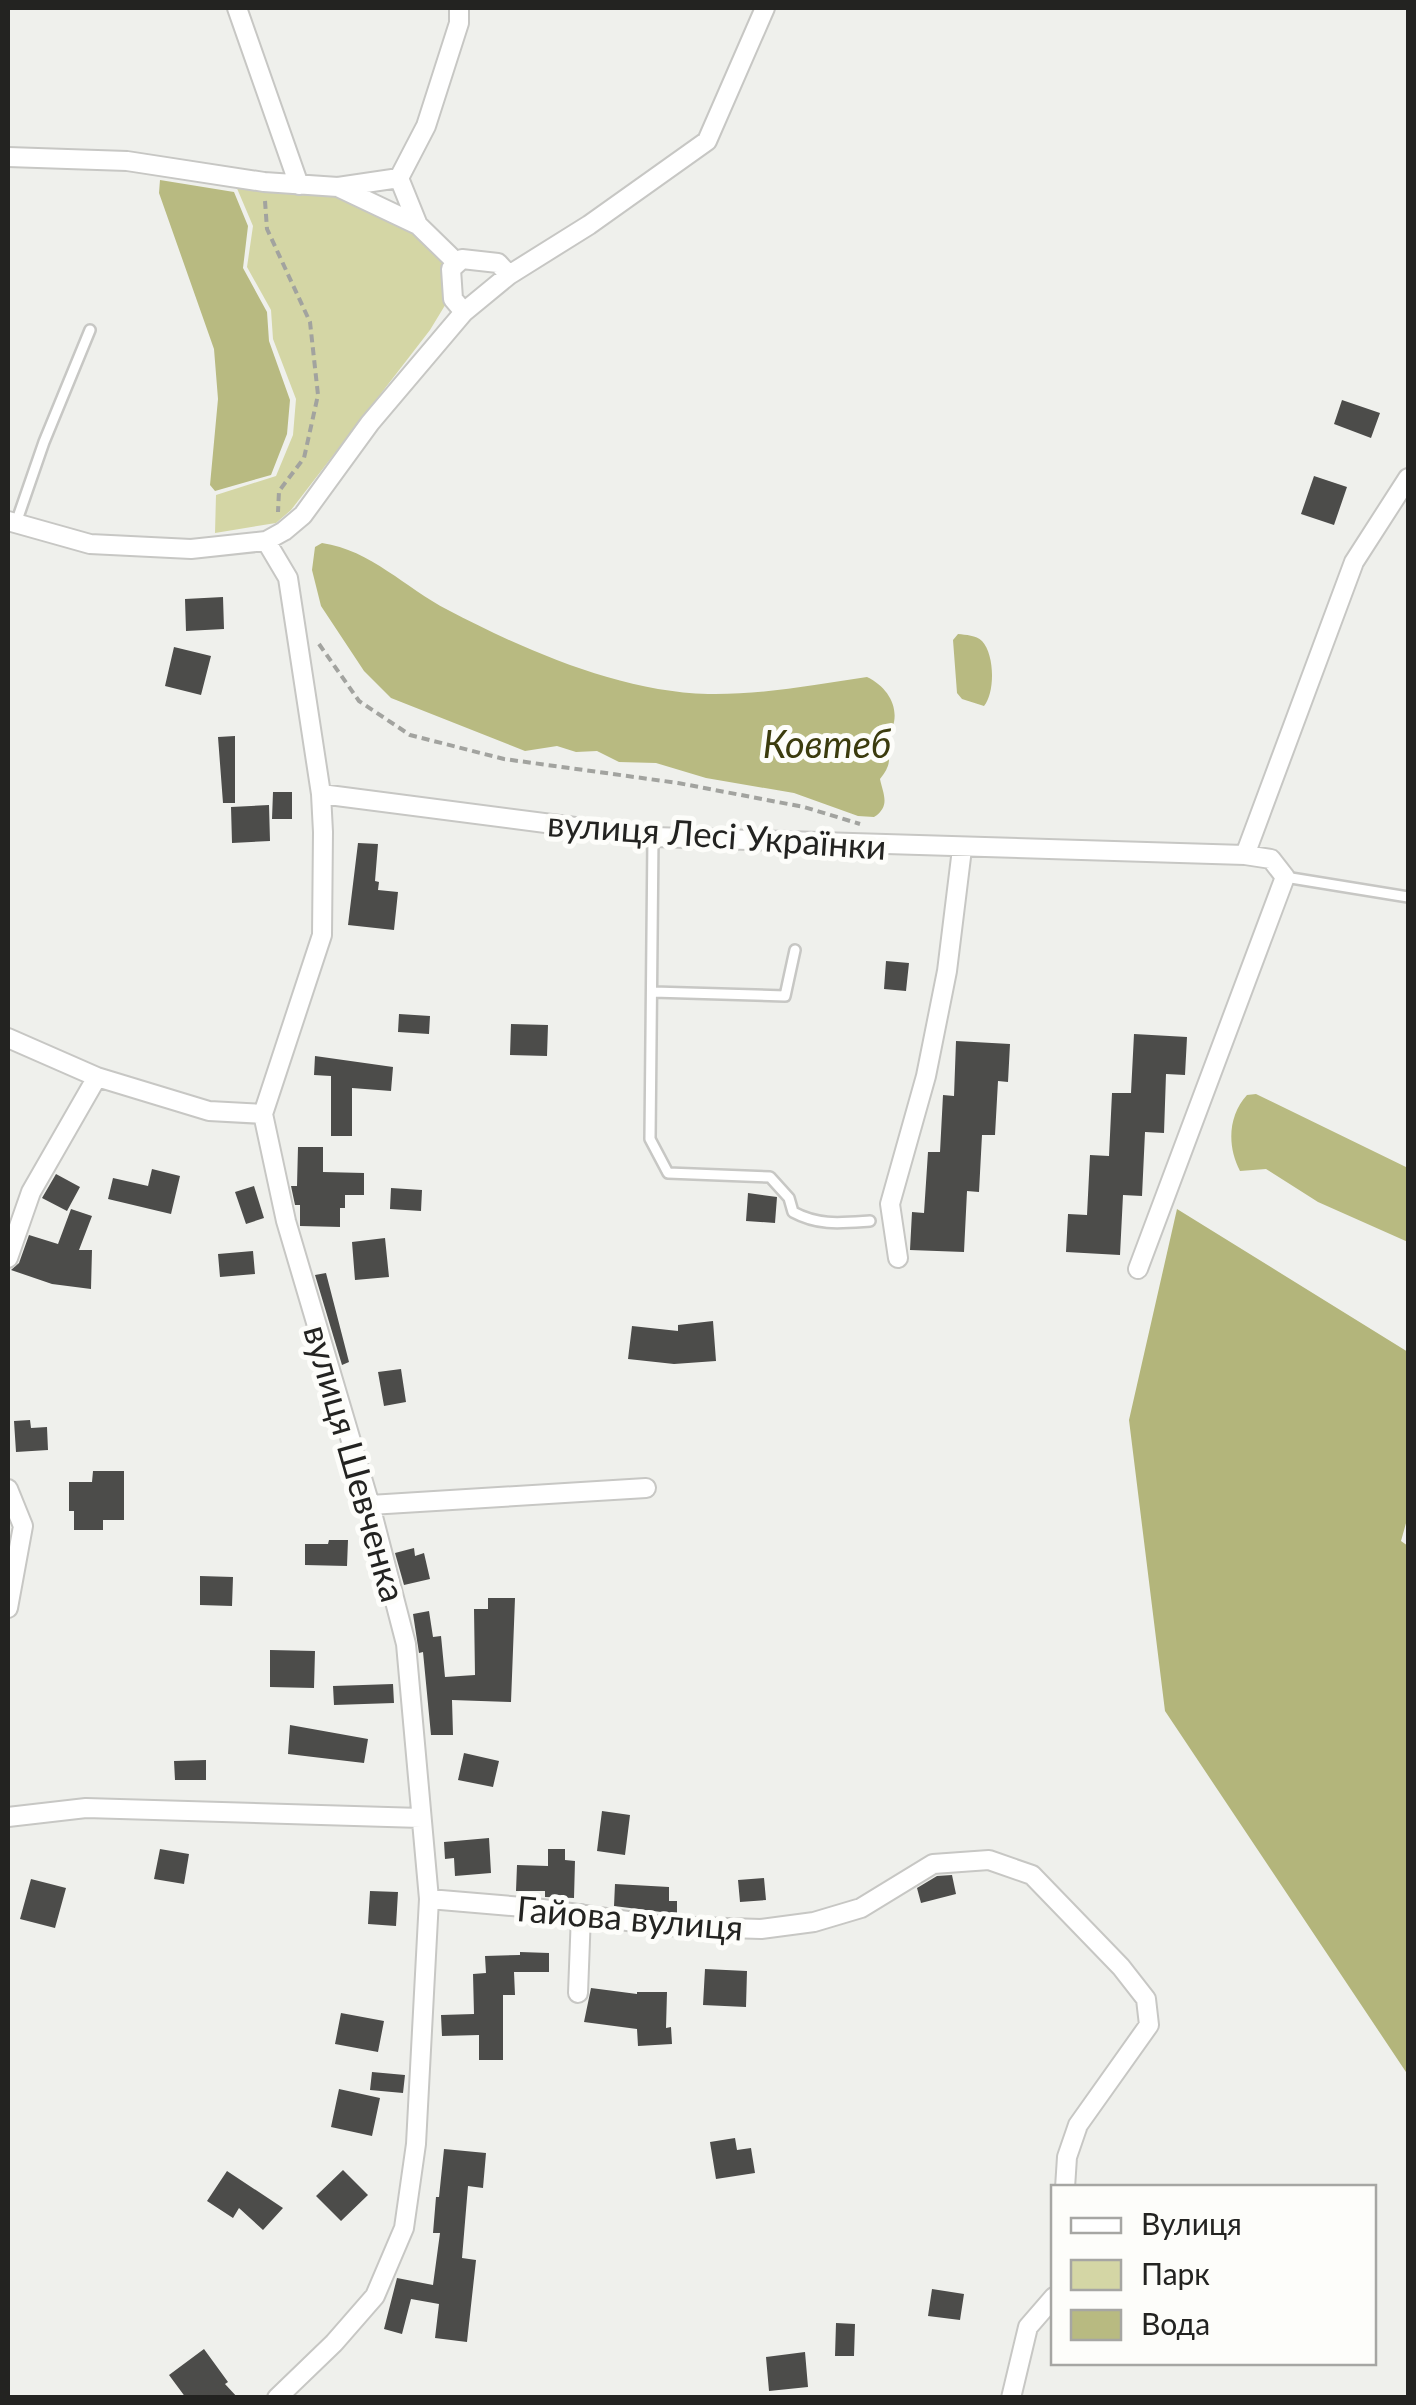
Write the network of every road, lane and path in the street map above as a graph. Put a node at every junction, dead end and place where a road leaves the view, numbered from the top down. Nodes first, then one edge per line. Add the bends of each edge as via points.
1 (237, 8) edge
2 (460, 8) edge
3 (766, 8) edge
4 (8, 157) edge
5 (399, 178) junction
6 (264, 182) junction
7 (298, 185) junction
8 (338, 187) junction
9 (418, 225) junction
10 (457, 263) junction
11 (509, 276) junction
12 (464, 312) junction
13 (90, 330) dead end
14 (1408, 478) edge
15 (12, 522) edge
16 (284, 531) junction
17 (266, 541) junction
18 (315, 639) dead end
19 (322, 794) junction
20 (862, 825) dead end
21 (654, 837) junction
22 (962, 849) junction
23 (1246, 855) junction
24 (1284, 877) junction
25 (1408, 898) edge
26 (795, 950) dead end
27 (653, 992) junction
28 (8, 1038) edge
29 (97, 1077) junction
30 (263, 1114) junction
31 (870, 1221) dead end
32 (8, 1258) edge
33 (898, 1258) dead end
34 (1138, 1268) dead end
35 (646, 1488) dead end
36 (8, 1490) edge
37 (370, 1505) junction
38 (8, 1608) edge
39 (8, 1816) edge
40 (420, 1818) junction
41 (429, 1899) junction
42 (581, 1914) junction
43 (578, 1993) dead end
44 (1065, 2185) edge
45 (1051, 2300) edge
46 (277, 2398) edge
47 (1011, 2398) edge

1 - 7 street
2 - 5 street via 426,126
3 - 11 street via 706,141
4 - 6 street via 126,161
5 - 8 street
5 - 9 street
6 - 7 street
6 - 16 path via 267,229 310,322 318,395 304,458 280,492
7 - 8 street
8 - 9 street
9 - 10 street
10 - 11 street via 498,263
10 - 12 street via 453,298
11 - 12 street
12 - 16 street
13 - 15 lane
14 - 23 street via 1354,562
15 - 17 street via 90,544 192,549
16 - 17 street
17 - 19 street via 288,578
18 - 20 path via 360,701 410,736 504,759 804,806
19 - 21 street, вулиця Лесі Українки
19 - 30 street via 322,935
21 - 22 street, вулиця Лесі Українки
21 - 27 lane
22 - 23 street, вулиця Лесі Українки
22 - 33 street via 926,1076 890,1204
23 - 24 street via 1270,859
24 - 25 lane
24 - 34 street
26 - 27 lane via 785,996
27 - 31 lane via 650,1139 668,1173 770,1177 793,1212 810,1221
28 - 29 street
29 - 30 street via 209,1111
29 - 32 street via 31,1192
30 - 37 street, вулиця Шевченка via 286,1220
35 - 37 street
36 - 38 street via 23,1526
37 - 40 street, вулиця Шевченка via 406,1644
39 - 40 street via 86,1808
40 - 41 street, вулиця Шевченка
41 - 42 street, Гайова вулиця
41 - 46 street, вулиця Шевченка via 416,2144 404,2228 374,2296
42 - 43 street
42 - 44 street, Гайова вулиця via 663,1926 761,1929 861,1908 933,1864 989,1860 1032,1875 1121,1967 1148,2012 1149,2026 1078,2126
45 - 47 street via 1028,2327

